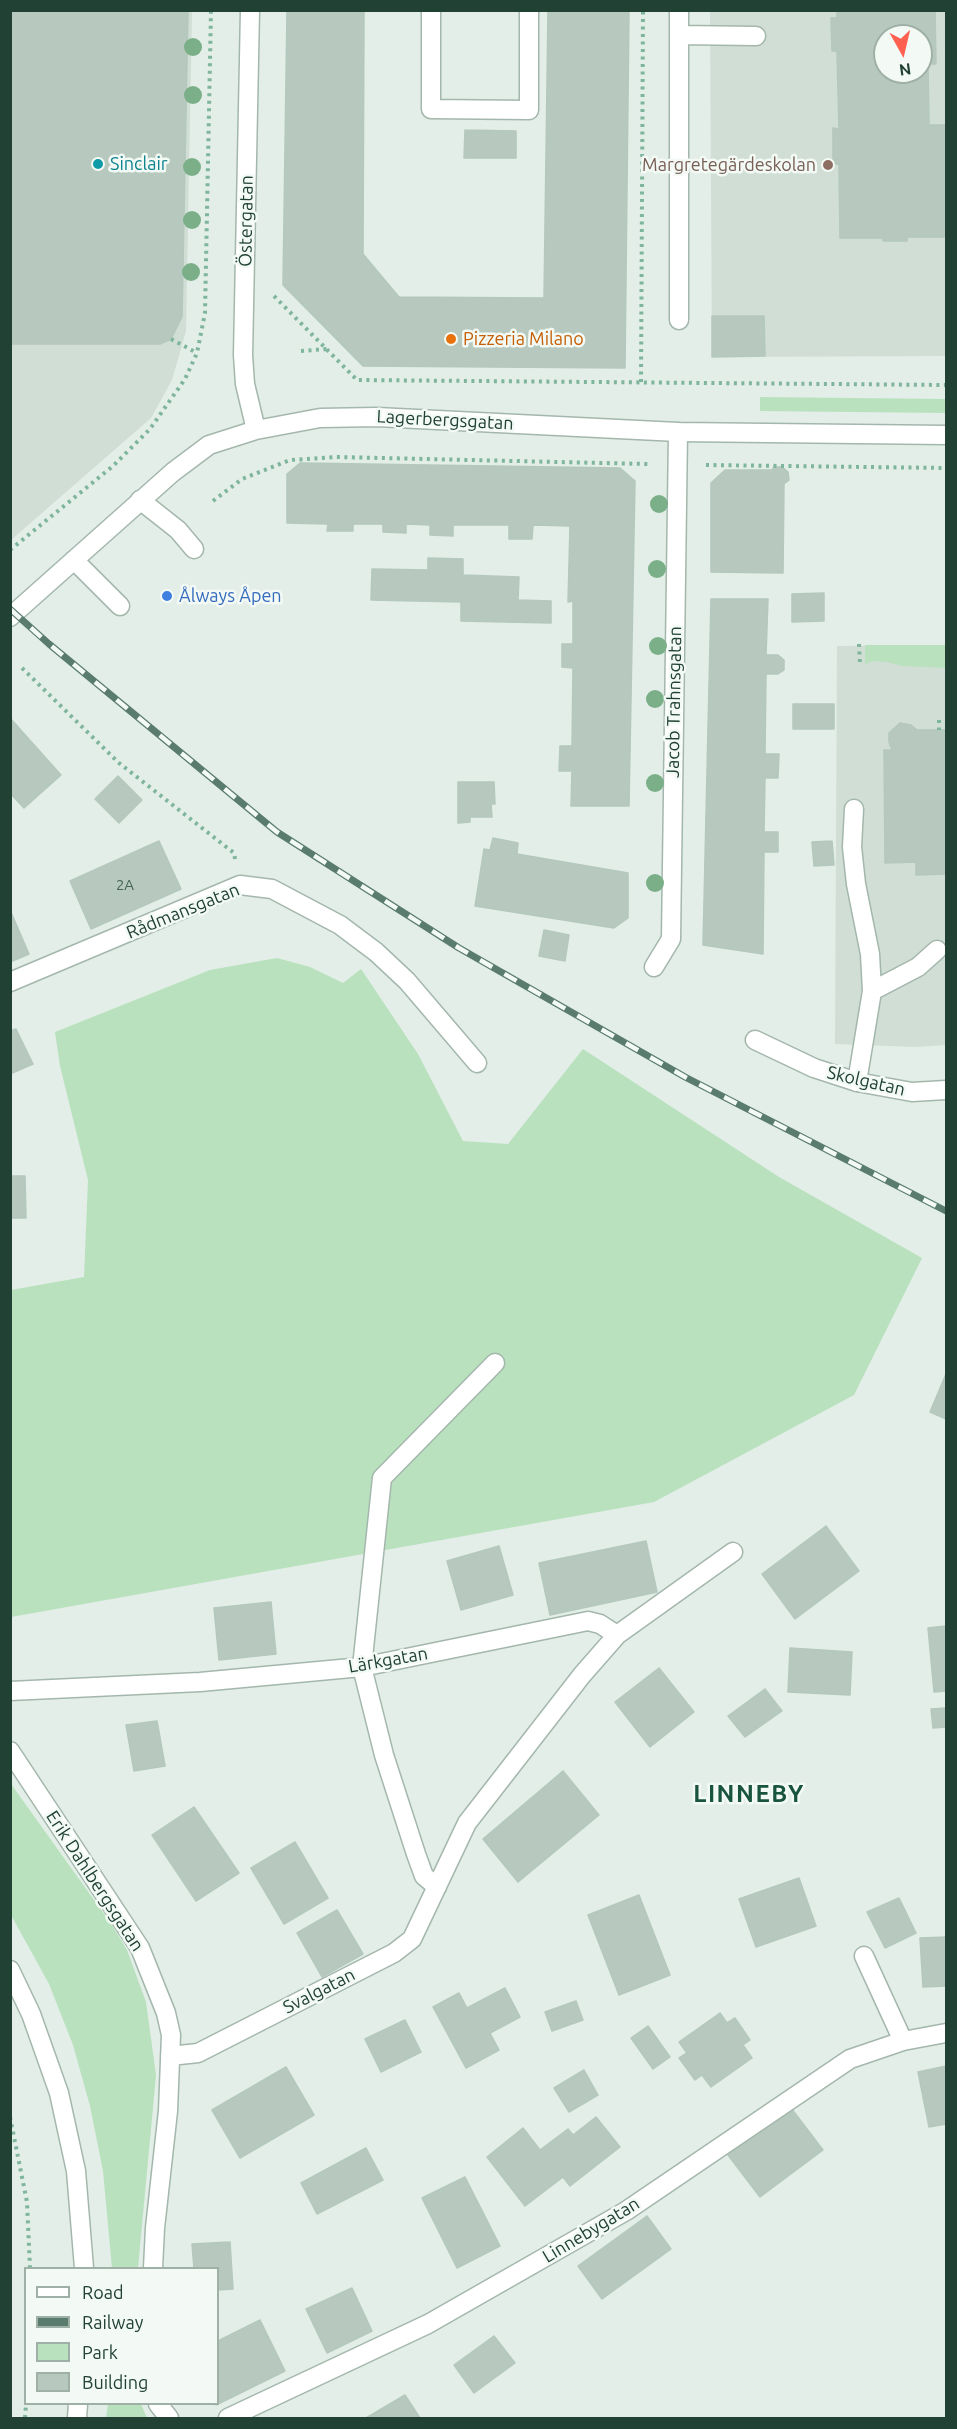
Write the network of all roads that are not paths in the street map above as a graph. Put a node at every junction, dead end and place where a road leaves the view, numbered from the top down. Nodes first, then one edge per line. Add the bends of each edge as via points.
1 (250, 10) edge
2 (431, 10) edge
3 (529, 10) edge
4 (679, 10) edge
5 (678, 35) junction
6 (756, 36) dead end
7 (679, 320) dead end
8 (256, 430) junction
9 (678, 432) junction
10 (946, 435) edge
11 (140, 500) junction
12 (194, 549) dead end
13 (74, 560) junction
14 (120, 606) dead end
15 (10, 617) edge
16 (854, 809) dead end
17 (937, 950) dead end
18 (654, 967) dead end
19 (10, 982) edge
20 (872, 991) junction
21 (755, 1040) dead end
22 (477, 1063) dead end
23 (857, 1082) junction
24 (946, 1090) edge
25 (495, 1363) dead end
26 (733, 1552) dead end
27 (617, 1635) junction
28 (362, 1667) junction
29 (10, 1691) edge
30 (10, 1751) edge
31 (437, 1887) junction
32 (864, 1956) dead end
33 (10, 1970) edge
34 (946, 2033) edge
35 (903, 2041) junction
36 (170, 2056) junction
37 (84, 2267) edge
38 (153, 2267) edge
39 (159, 2405) edge
40 (169, 2418) edge
41 (228, 2418) edge

1 - 8 street, Östergatan via 243,355
2 - 3 street via 431,109 529,110
4 - 5 street
5 - 6 street
5 - 7 street
8 - 9 street, Lagerbergsgatan via 320,418 377,417
8 - 11 street, Lagerbergsgatan via 209,445
9 - 10 street, Lagerbergsgatan
9 - 18 street, Jacob Trahnsgatan via 671,939
11 - 12 street via 178,530
11 - 13 street, Lagerbergsgatan
13 - 14 street
13 - 15 street, Lagerbergsgatan
16 - 20 street via 852,847 870,954
17 - 20 street via 918,968
19 - 22 street, Rådmansgatan via 240,885 272,889 309,907 376,952 407,981
20 - 23 street
21 - 23 street, Skolgatan via 814,1068
23 - 24 street, Skolgatan via 912,1092
25 - 28 street via 382,1478
26 - 27 street
27 - 28 street, Lärkgatan via 588,1621
27 - 31 street, Svalgatan via 467,1823
28 - 29 street, Lärkgatan via 200,1682
28 - 31 street via 384,1755 416,1854 424,1876
30 - 36 street, Erik Dahlbergsgatan via 140,1948 166,2013
31 - 36 street, Svalgatan via 412,1939 394,1953 198,2053
32 - 35 street
33 - 37 street via 31,2014 59,2093 76,2171
34 - 35 street, Linnebygatan
35 - 41 street, Linnebygatan via 850,2059 626,2211 428,2324
36 - 38 street, Erik Dahlbergsgatan
39 - 40 street

